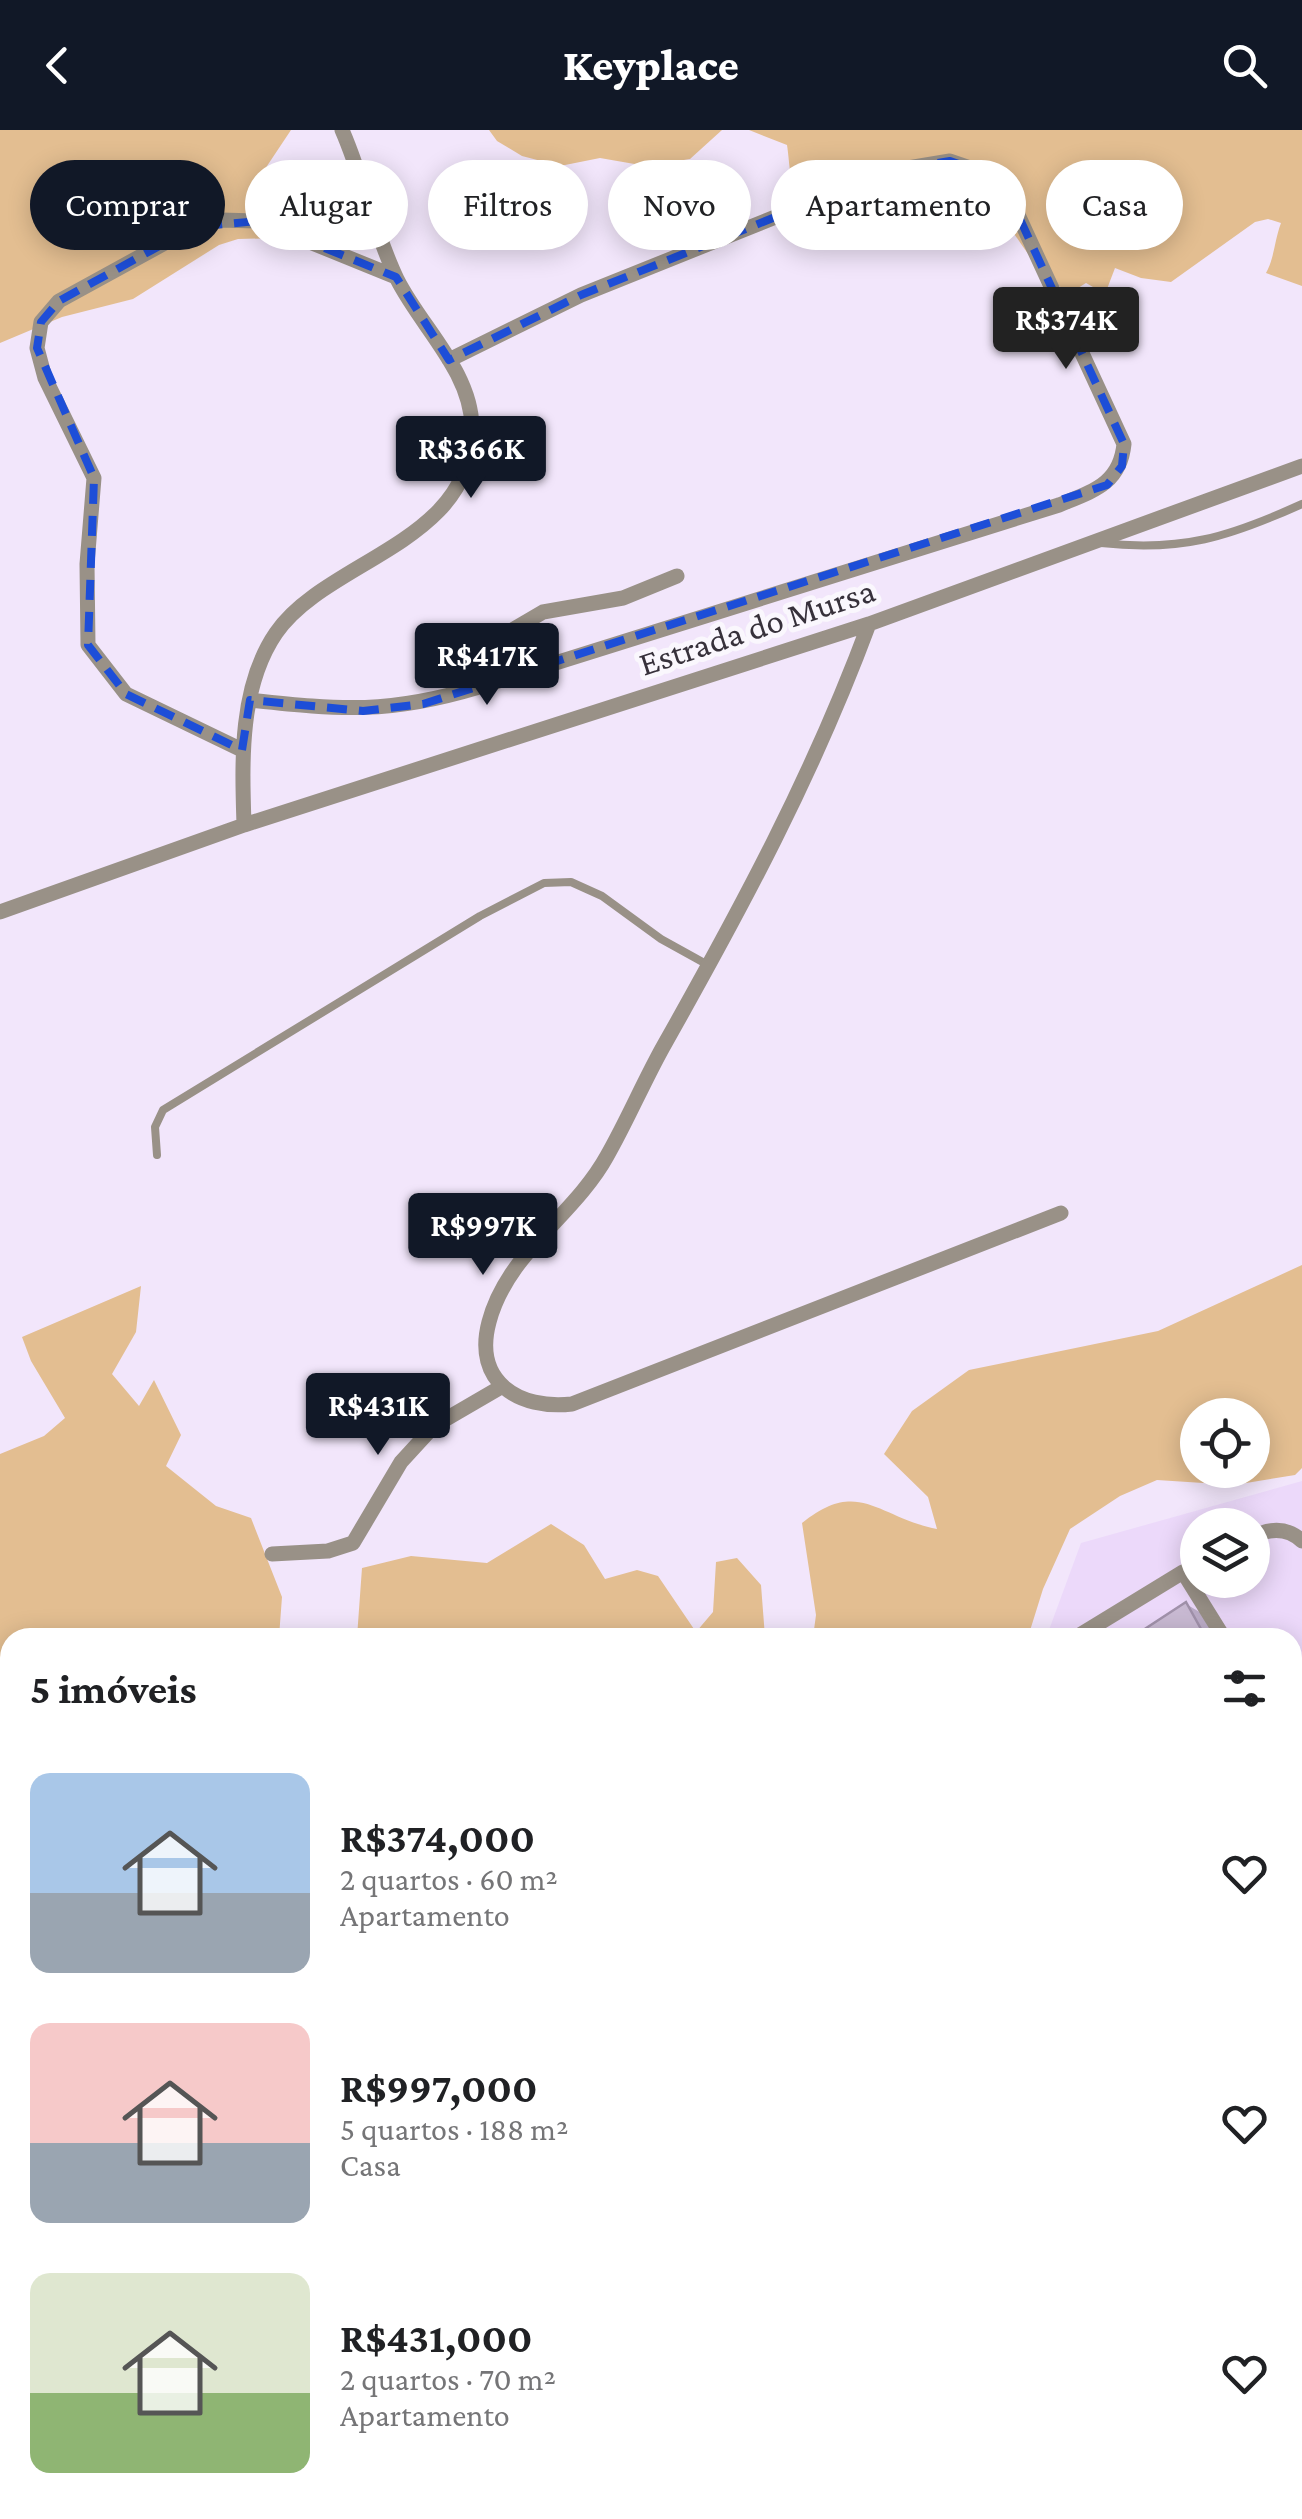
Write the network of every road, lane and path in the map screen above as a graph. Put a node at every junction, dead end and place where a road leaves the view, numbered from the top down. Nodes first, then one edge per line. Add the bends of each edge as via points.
1 (342, 130) edge
2 (396, 277) junction
3 (449, 360) junction
4 (1302, 466) edge
5 (1302, 504) edge
6 (1096, 542) junction
7 (677, 576) dead end
8 (869, 624) junction
9 (479, 687) junction
10 (250, 700) junction
11 (242, 750) junction
12 (244, 825) junction
13 (0, 912) edge
14 (708, 965) junction
15 (157, 1155) dead end
16 (1061, 1213) dead end
17 (501, 1387) junction
18 (1270, 1532) edge
19 (1302, 1540) edge
20 (272, 1554) dead end
21 (1180, 1575) edge
22 (1204, 1598) edge
23 (1091, 1628) edge
24 (1219, 1628) edge

1 - 2 street
2 - 3 street
2 - 11 street via 258,220 221,220 194,226 59,301 41,322 37,348 45,378 94,478 88,646 126,694
3 - 9 street via 581,295 890,171 950,161 982,172 1012,202 1124,444 1122,466 1107,485 1059,505
3 - 10 street via 472,426 462,475 416,534 297,610 276,633
4 - 6 street, Estrada do Mursa
5 - 6 lane via 1236,534 1187,545
6 - 8 street, Estrada do Mursa
7 - 9 street via 623,598 528,620 499,646
8 - 12 street, Estrada do Mursa
8 - 14 street via 816,762
9 - 10 street via 423,704 363,711
10 - 11 street
11 - 12 street
12 - 13 street, Estrada do Mursa
14 - 15 lane via 602,896 571,882 544,883 163,1110 154,1127
14 - 17 street via 606,1159 509,1274 488,1324 489,1365
16 - 17 street via 572,1404 542,1407
17 - 20 street via 434,1426 402,1462 353,1543
18 - 19 street via 1292,1532
21 - 23 street
22 - 24 street

